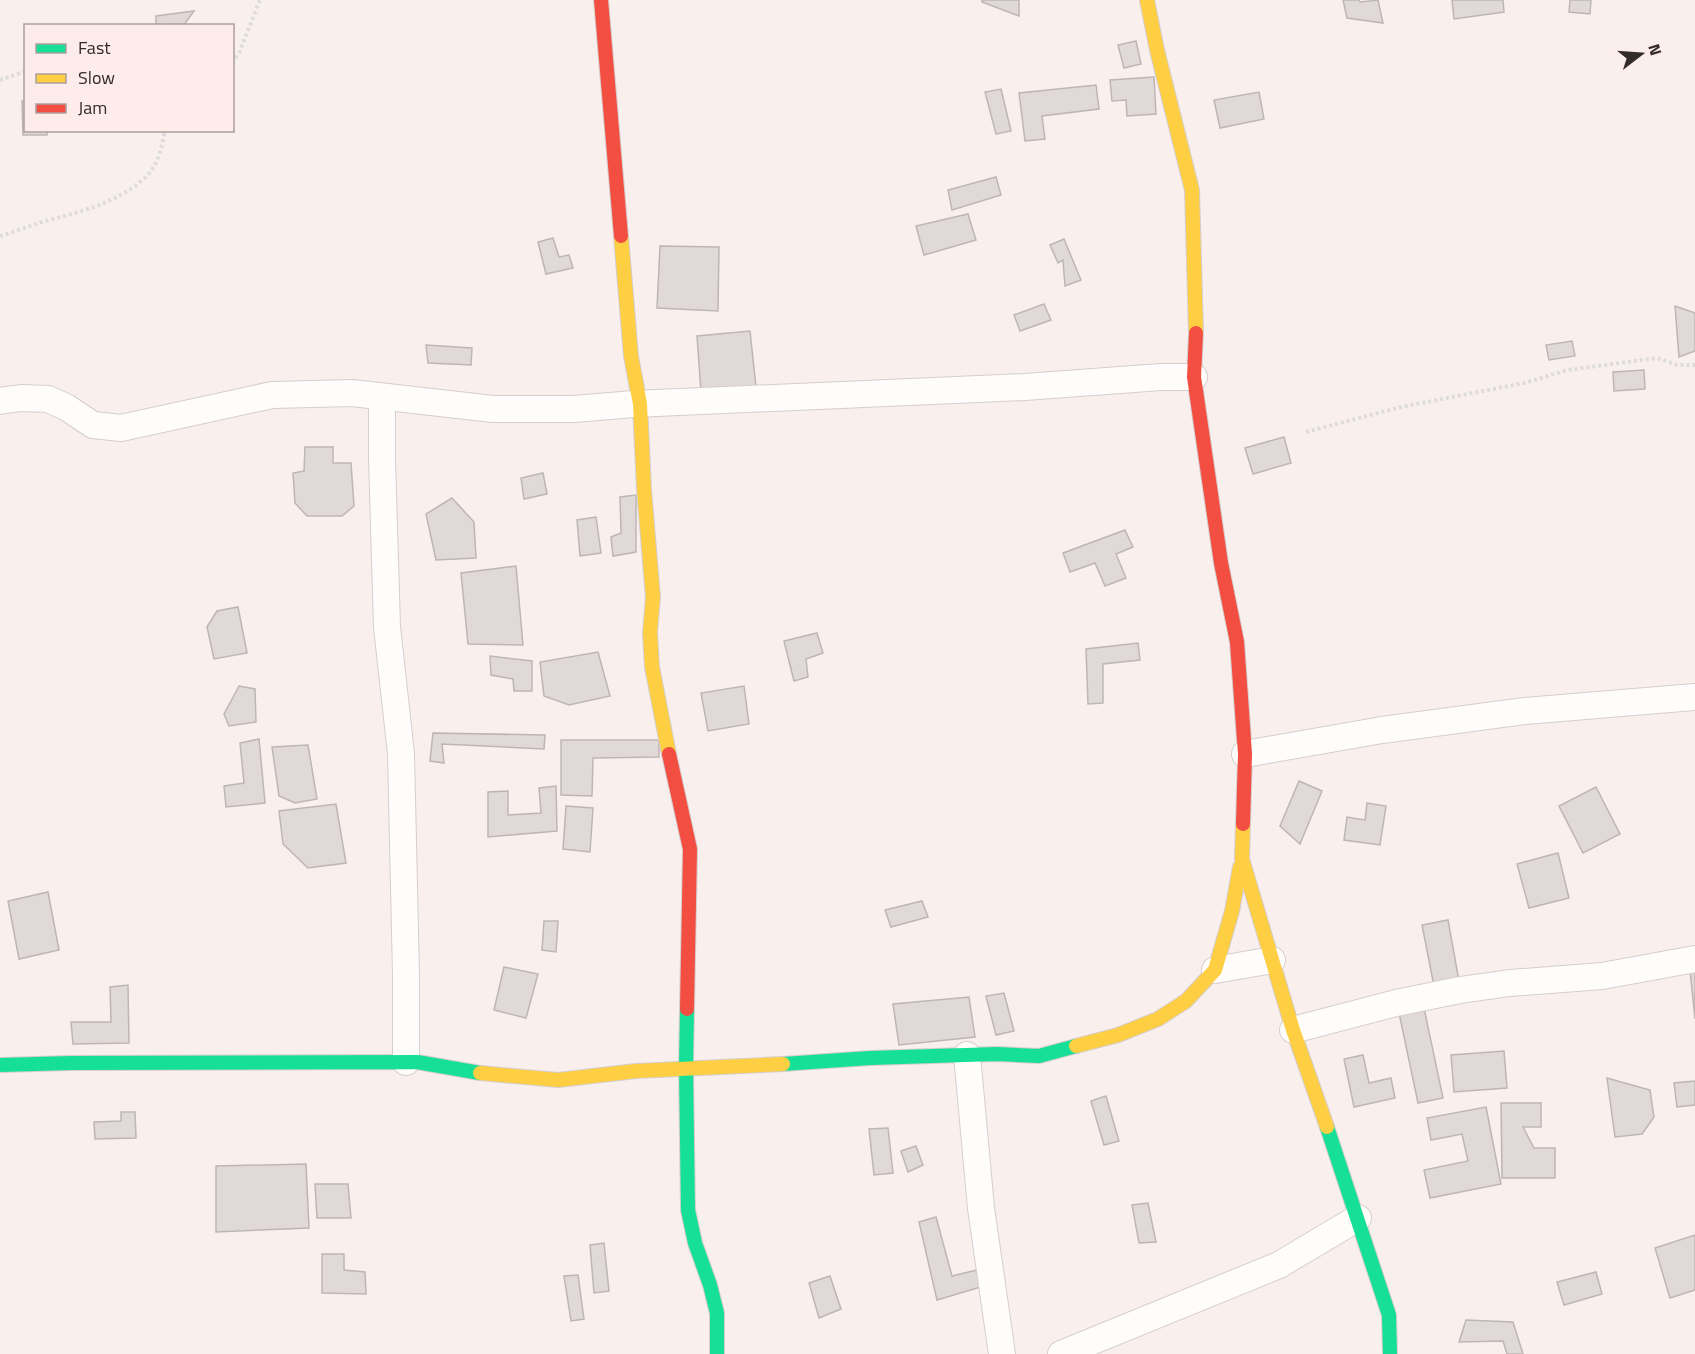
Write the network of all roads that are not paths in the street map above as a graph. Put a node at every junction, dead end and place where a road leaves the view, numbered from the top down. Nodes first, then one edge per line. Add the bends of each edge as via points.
1 (600, 0) edge
2 (1147, 0) edge
3 (1194, 376) junction
4 (382, 396) junction
5 (0, 401) edge
6 (640, 404) junction
7 (1695, 697) edge
8 (1245, 754) junction
9 (1242, 859) junction
10 (1695, 959) edge
11 (1272, 960) junction
12 (1215, 970) junction
13 (1293, 1030) junction
14 (967, 1055) junction
15 (406, 1062) junction
16 (0, 1065) edge
17 (686, 1067) junction
18 (1358, 1218) junction
19 (717, 1354) edge
20 (1002, 1354) edge
21 (1061, 1354) edge
22 (1390, 1354) edge

1 - 6 street via 631,356
2 - 3 street via 1192,190
3 - 6 street
3 - 8 street via 1221,563 1237,642
4 - 5 street via 272,395 121,428 93,425 48,399
4 - 6 street via 493,409
4 - 15 street via 387,627 401,754
6 - 17 street via 653,597 652,667 690,849
7 - 8 street via 1525,711
8 - 9 street
9 - 11 street
9 - 12 street
10 - 13 street via 1602,976 1460,990
11 - 12 street
11 - 13 street
12 - 14 street via 1186,1001 1158,1019 1118,1035 1039,1056
13 - 18 street
14 - 17 street
14 - 20 street via 981,1208
15 - 16 street
15 - 17 street via 558,1080
17 - 19 street via 688,1210 717,1313
18 - 21 street via 1280,1265
18 - 22 street via 1389,1315

